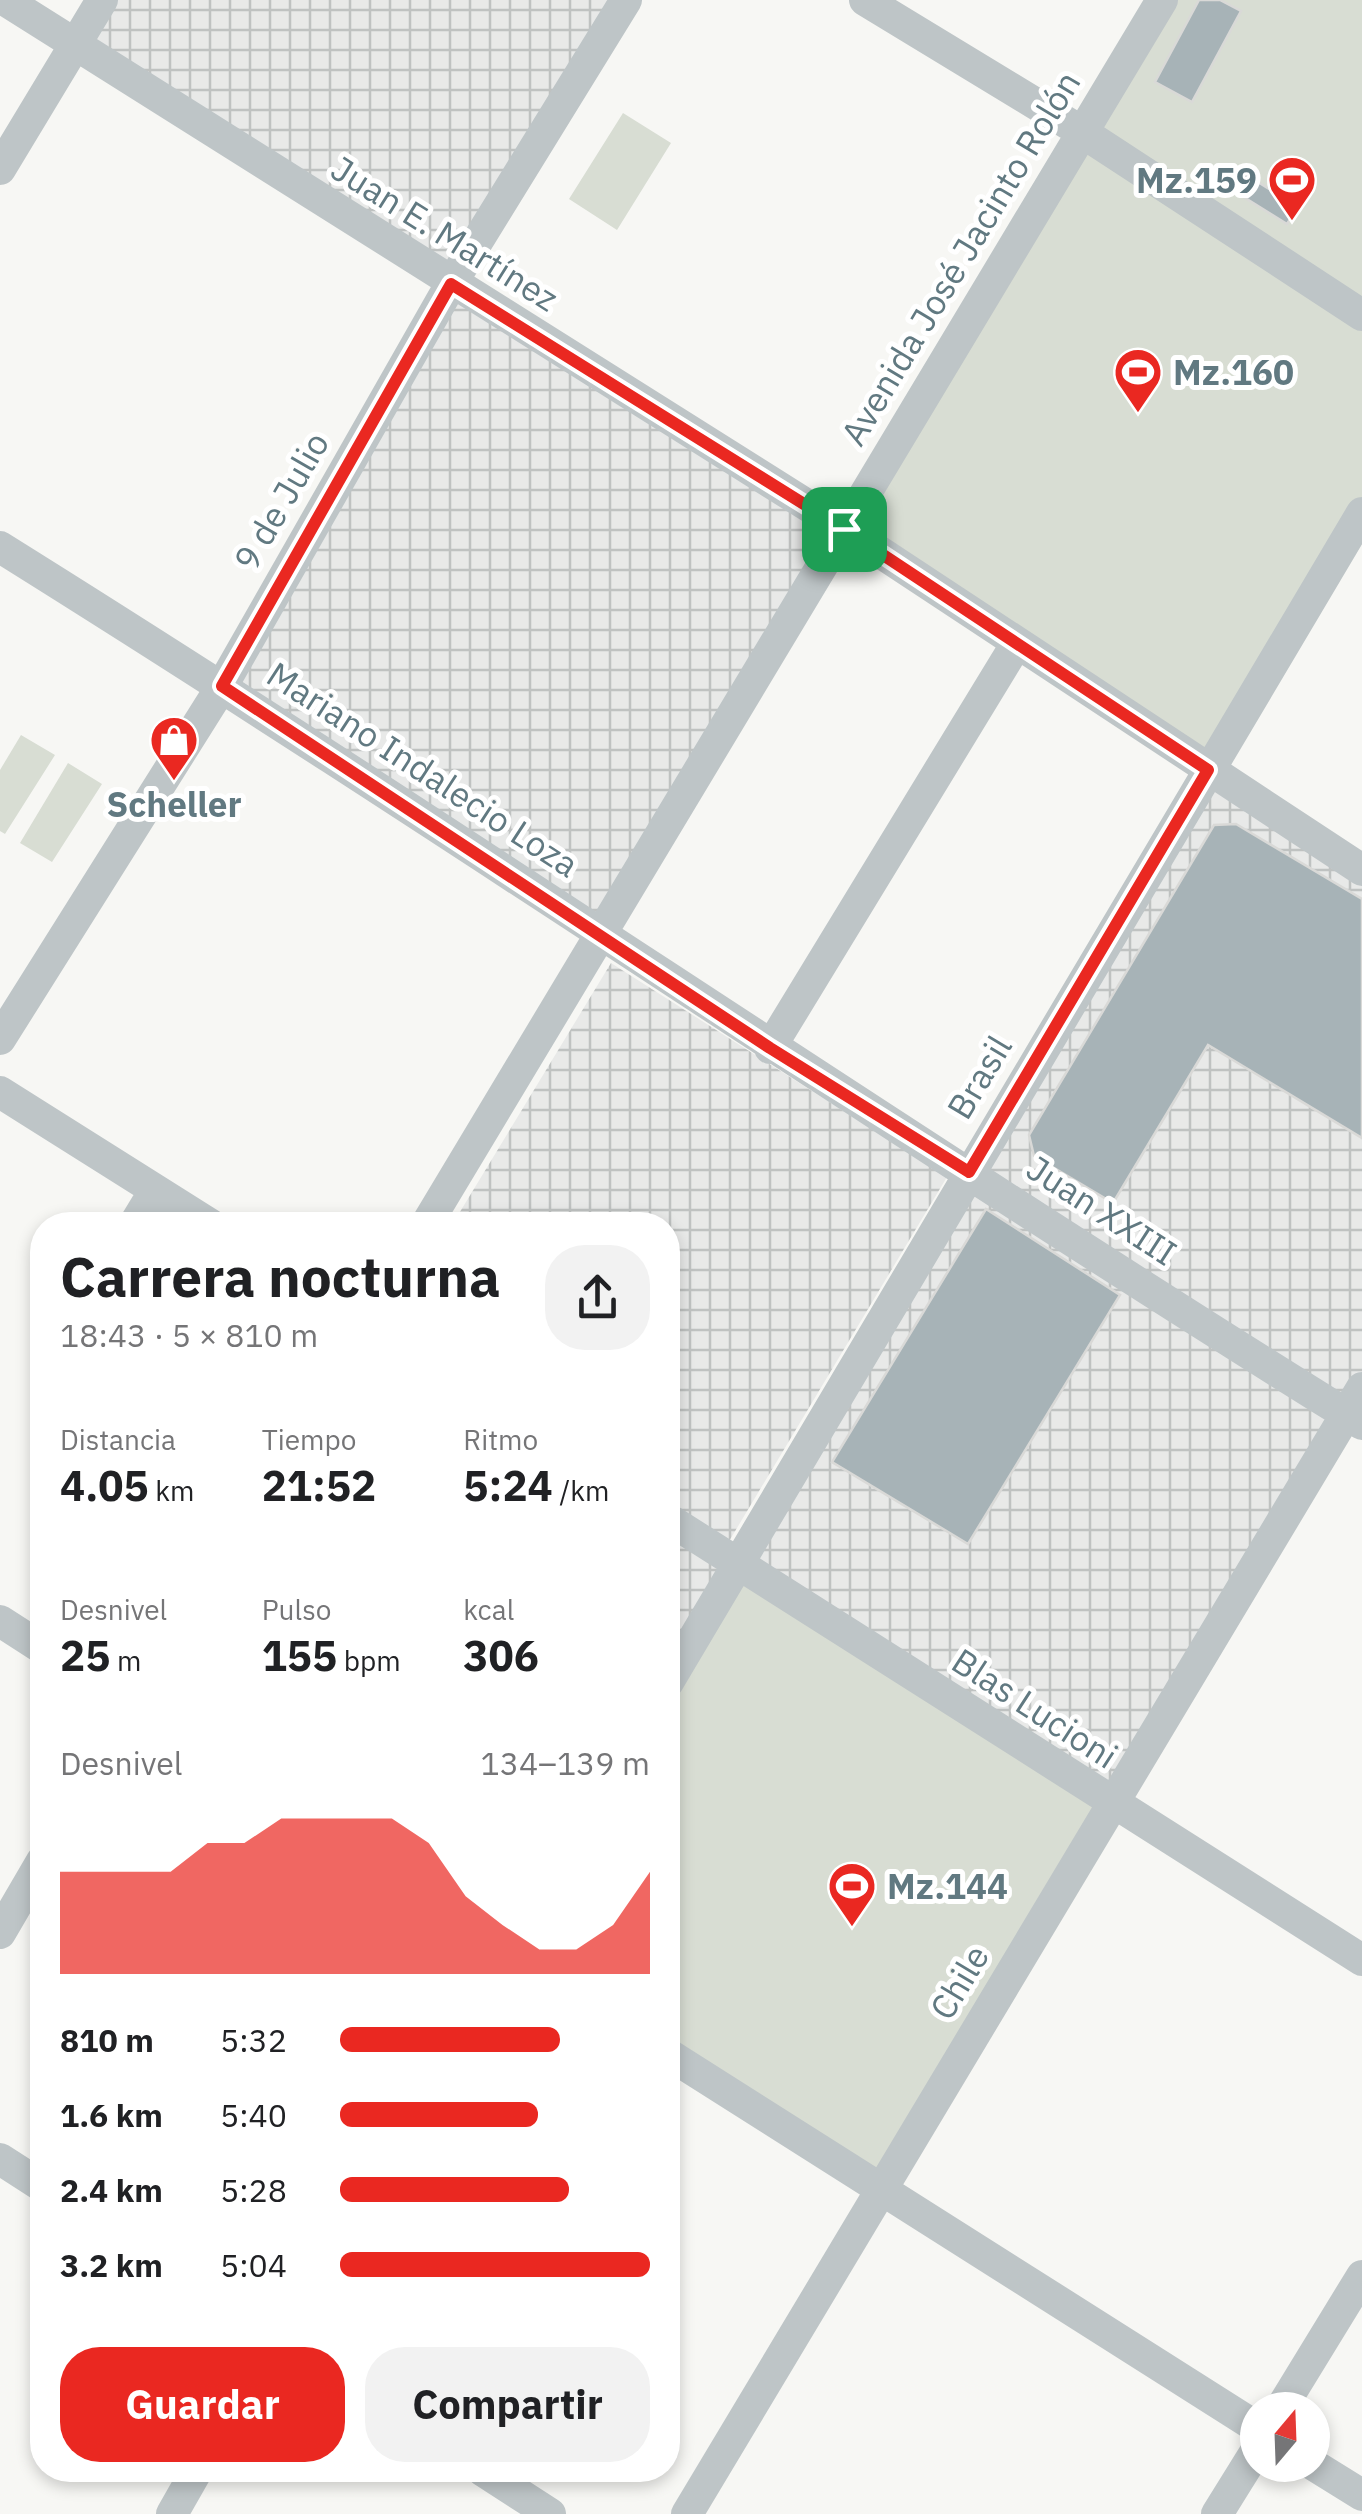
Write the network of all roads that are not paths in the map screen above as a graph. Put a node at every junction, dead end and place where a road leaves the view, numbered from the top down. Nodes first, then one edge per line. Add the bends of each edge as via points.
1 (5, 0) edge
2 (102, 0) edge
3 (626, 0) edge
4 (864, 0) edge
5 (1162, 0) edge
6 (75, 46) junction
7 (1082, 132) junction
8 (0, 169) edge
9 (451, 284) junction
10 (1362, 316) edge
11 (1362, 513) edge
12 (844, 529) junction
13 (0, 547) edge
14 (1017, 643) junction
15 (222, 686) junction
16 (1208, 770) junction
17 (1362, 870) edge
18 (598, 932) junction
19 (0, 1039) edge
20 (770, 1048) junction
21 (0, 1092) edge
22 (969, 1172) junction
23 (154, 1192) junction
24 (142, 1212) edge
25 (189, 1212) edge
26 (434, 1212) edge
27 (1357, 1409) edge
28 (680, 1527) edge
29 (740, 1566) junction
30 (0, 1621) edge
31 (30, 1640) edge
32 (680, 1663) edge
33 (1112, 1804) junction
34 (30, 1882) edge
35 (0, 1933) edge
36 (1362, 1960) edge
37 (680, 2062) edge
38 (0, 2159) edge
39 (30, 2178) edge
40 (881, 2189) junction
41 (1362, 2276) edge
42 (1291, 2392) edge
43 (1240, 2417) edge
44 (1330, 2476) edge
45 (1240, 2477) edge
46 (190, 2482) edge
47 (501, 2482) edge
48 (1362, 2496) edge
49 (172, 2514) edge
50 (550, 2514) edge
51 (687, 2514) edge
52 (1217, 2514) edge

1 - 6 street, Juan E. Martínez
2 - 6 street
3 - 9 street, 9 de Julio
4 - 7 street
5 - 7 street, Avenida José Jacinto Rolón
6 - 8 street
6 - 9 street, Juan E. Martínez
7 - 10 street
7 - 12 street, Avenida José Jacinto Rolón
9 - 12 street, Juan E. Martínez
9 - 15 street, 9 de Julio
11 - 16 street, Brasil
12 - 14 street, Juan E. Martínez
12 - 18 street, Avenida José Jacinto Rolón
13 - 15 street, Mariano Indalecio Loza
14 - 16 street, Juan E. Martínez
14 - 20 street
15 - 18 street, Mariano Indalecio Loza
15 - 19 street, 9 de Julio
16 - 17 street, Juan E. Martínez
16 - 22 street, Brasil
18 - 20 street, Juan XXIII
18 - 26 street, Avenida José Jacinto Rolón
20 - 22 street, Juan XXIII
21 - 23 street
22 - 27 street, Juan XXIII
22 - 29 street, Brasil
23 - 24 street
23 - 25 street
27 - 33 street, Chile
28 - 29 street, Blas Lucioni
29 - 32 street, Brasil
29 - 33 street, Blas Lucioni
30 - 31 street
33 - 36 street, Blas Lucioni
33 - 40 street, Chile
34 - 35 street
37 - 40 street
38 - 39 street
40 - 43 street
40 - 51 street, Chile
41 - 42 street
44 - 48 street
45 - 52 street
46 - 49 street
47 - 50 street

